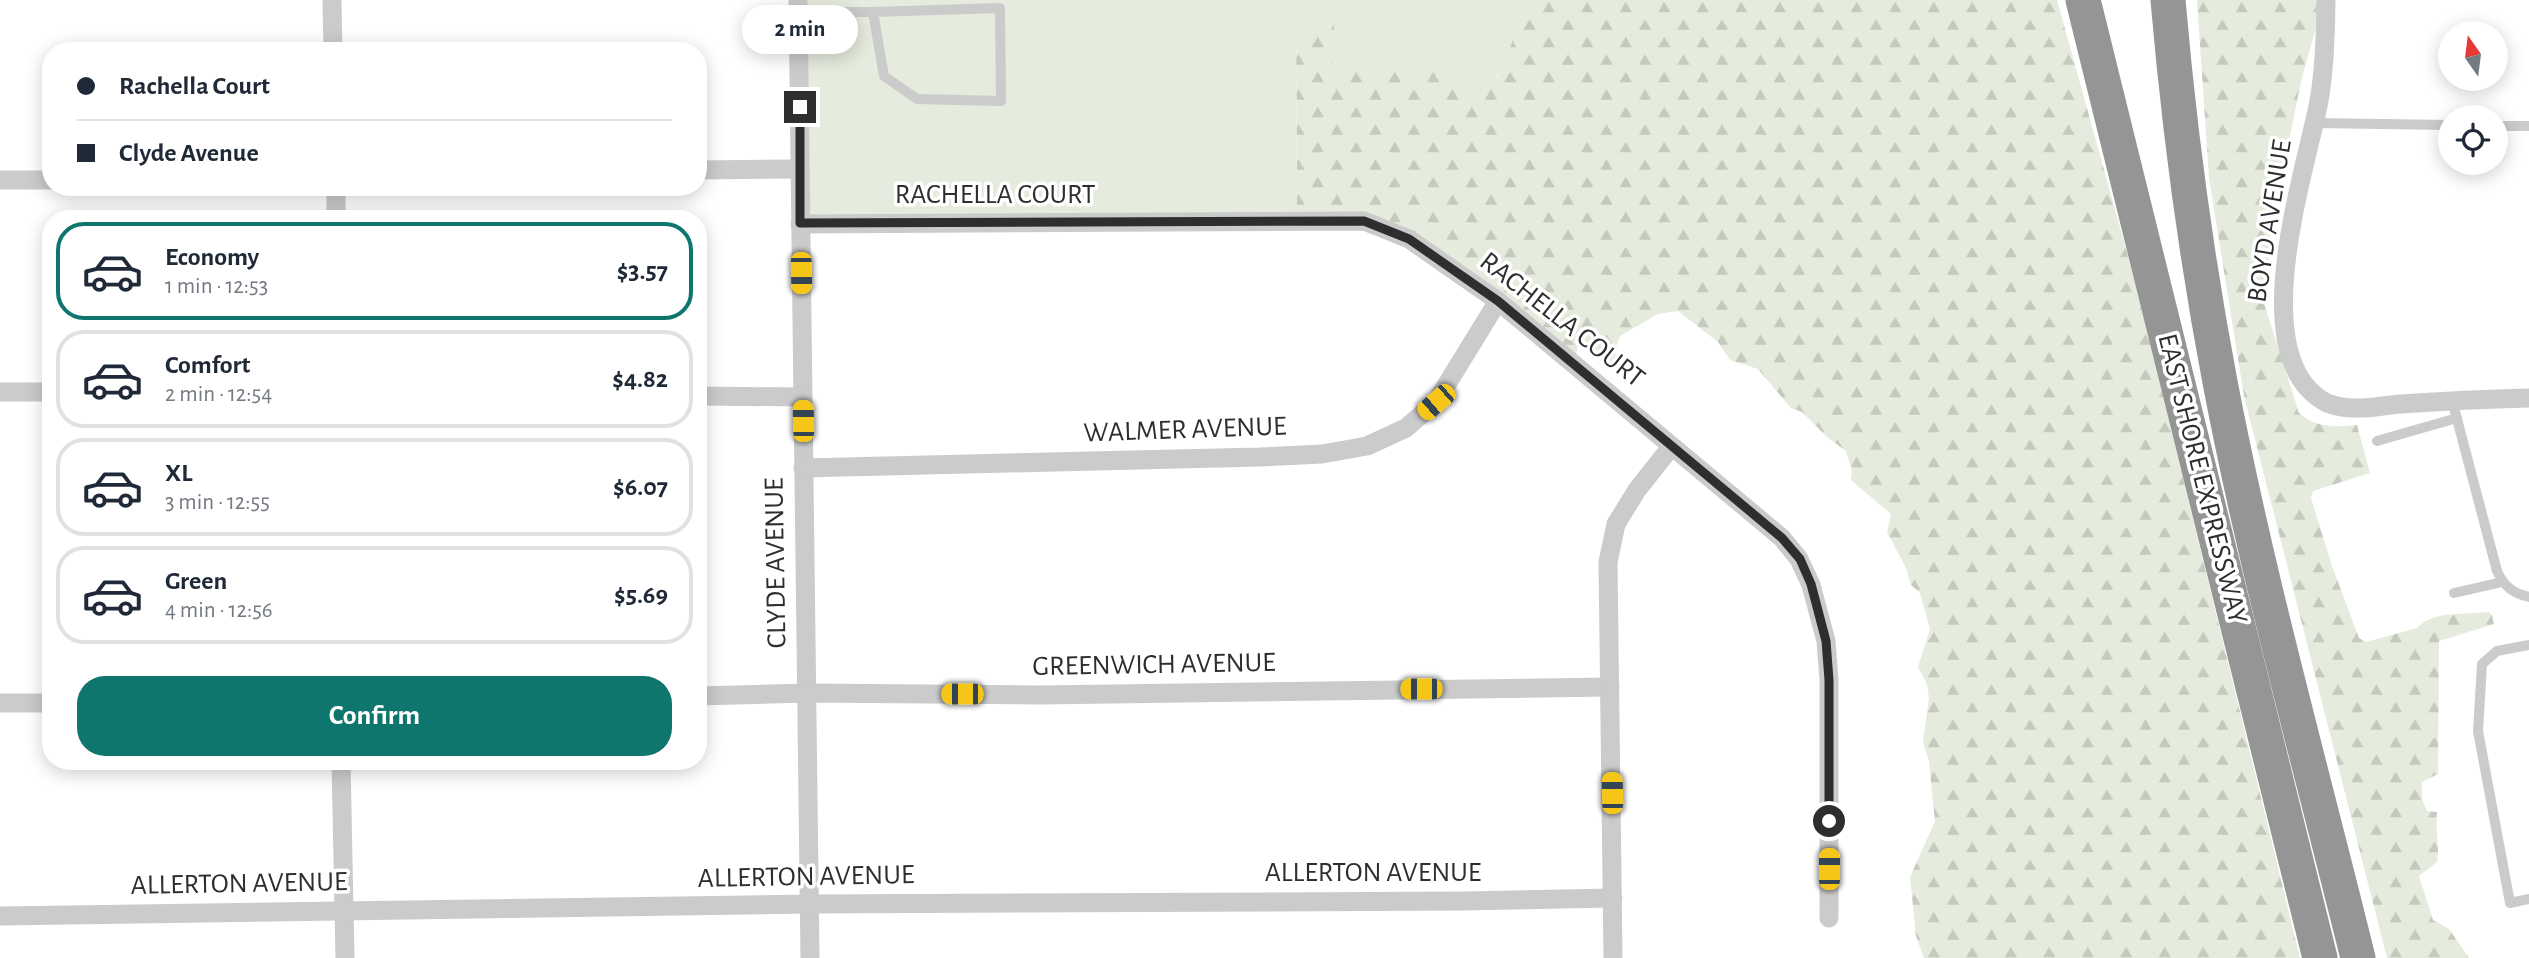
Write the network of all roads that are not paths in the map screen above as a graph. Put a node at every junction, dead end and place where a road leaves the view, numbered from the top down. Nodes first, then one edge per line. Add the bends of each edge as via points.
1 (332, 0) edge
2 (2083, 0) edge
3 (2168, 0) edge
4 (2326, 0) edge
5 (798, 6) edge
6 (873, 12) junction
7 (333, 42) edge
8 (2314, 123) junction
9 (2438, 125) edge
10 (2508, 126) edge
11 (2529, 126) edge
12 (800, 169) junction
13 (707, 170) edge
14 (0, 180) edge
15 (42, 180) edge
16 (800, 223) junction
17 (1498, 301) junction
18 (0, 392) edge
19 (42, 392) edge
20 (707, 396) edge
21 (802, 397) junction
22 (2529, 398) edge
23 (2454, 409) junction
24 (2377, 440) dead end
25 (1671, 447) junction
26 (803, 468) junction
27 (2502, 582) junction
28 (2454, 593) dead end
29 (2529, 597) edge
30 (2529, 645) edge
31 (1610, 687) junction
32 (807, 693) junction
33 (707, 696) edge
34 (0, 703) edge
35 (42, 703) edge
36 (341, 770) edge
37 (1613, 898) junction
38 (2529, 899) edge
39 (810, 904) junction
40 (344, 911) junction
41 (0, 916) edge
42 (1829, 918) dead end
43 (345, 958) edge
44 (810, 958) edge
45 (1613, 958) edge
46 (2320, 958) edge
47 (2358, 958) edge

1 - 7 street
2 - 46 highway, EAST SHORE EXPRESSWAY
3 - 47 highway, EAST SHORE EXPRESSWAY via 2187,181 2220,381
4 - 8 street, BOYD AVENUE
5 - 6 lane
5 - 12 street, CLYDE AVENUE
6 - 6 lane via 884,76 917,99 1001,101 1000,8
8 - 9 lane
8 - 23 street, BOYD AVENUE via 2283,286 2284,327 2292,360 2308,389 2329,404
10 - 11 lane
12 - 13 street
12 - 16 street, CLYDE AVENUE
14 - 15 street
16 - 17 street, RACHELLA COURT via 1364,221 1409,239
16 - 21 street, CLYDE AVENUE
17 - 25 street, RACHELLA COURT
17 - 26 street, WALMER AVENUE via 1436,402 1406,428 1367,446 1260,457
18 - 19 street
20 - 21 street
21 - 26 street, CLYDE AVENUE
22 - 23 street, BOYD AVENUE
23 - 24 lane
23 - 27 lane
25 - 31 street via 1616,524 1608,562
25 - 42 street, RACHELLA COURT via 1782,538 1800,559 1811,584 1826,641 1829,680
26 - 32 street, CLYDE AVENUE
27 - 28 lane
27 - 29 lane
30 - 38 lane via 2497,651 2482,664 2478,731 2510,903
31 - 32 street, GREENWICH AVENUE via 1040,695
31 - 37 street
32 - 33 street, GREENWICH AVENUE
32 - 39 street, CLYDE AVENUE
34 - 35 street
36 - 40 street
37 - 39 street, ALLERTON AVENUE
37 - 45 street
39 - 40 street, ALLERTON AVENUE
39 - 44 street, CLYDE AVENUE
40 - 41 street, ALLERTON AVENUE
40 - 43 street

